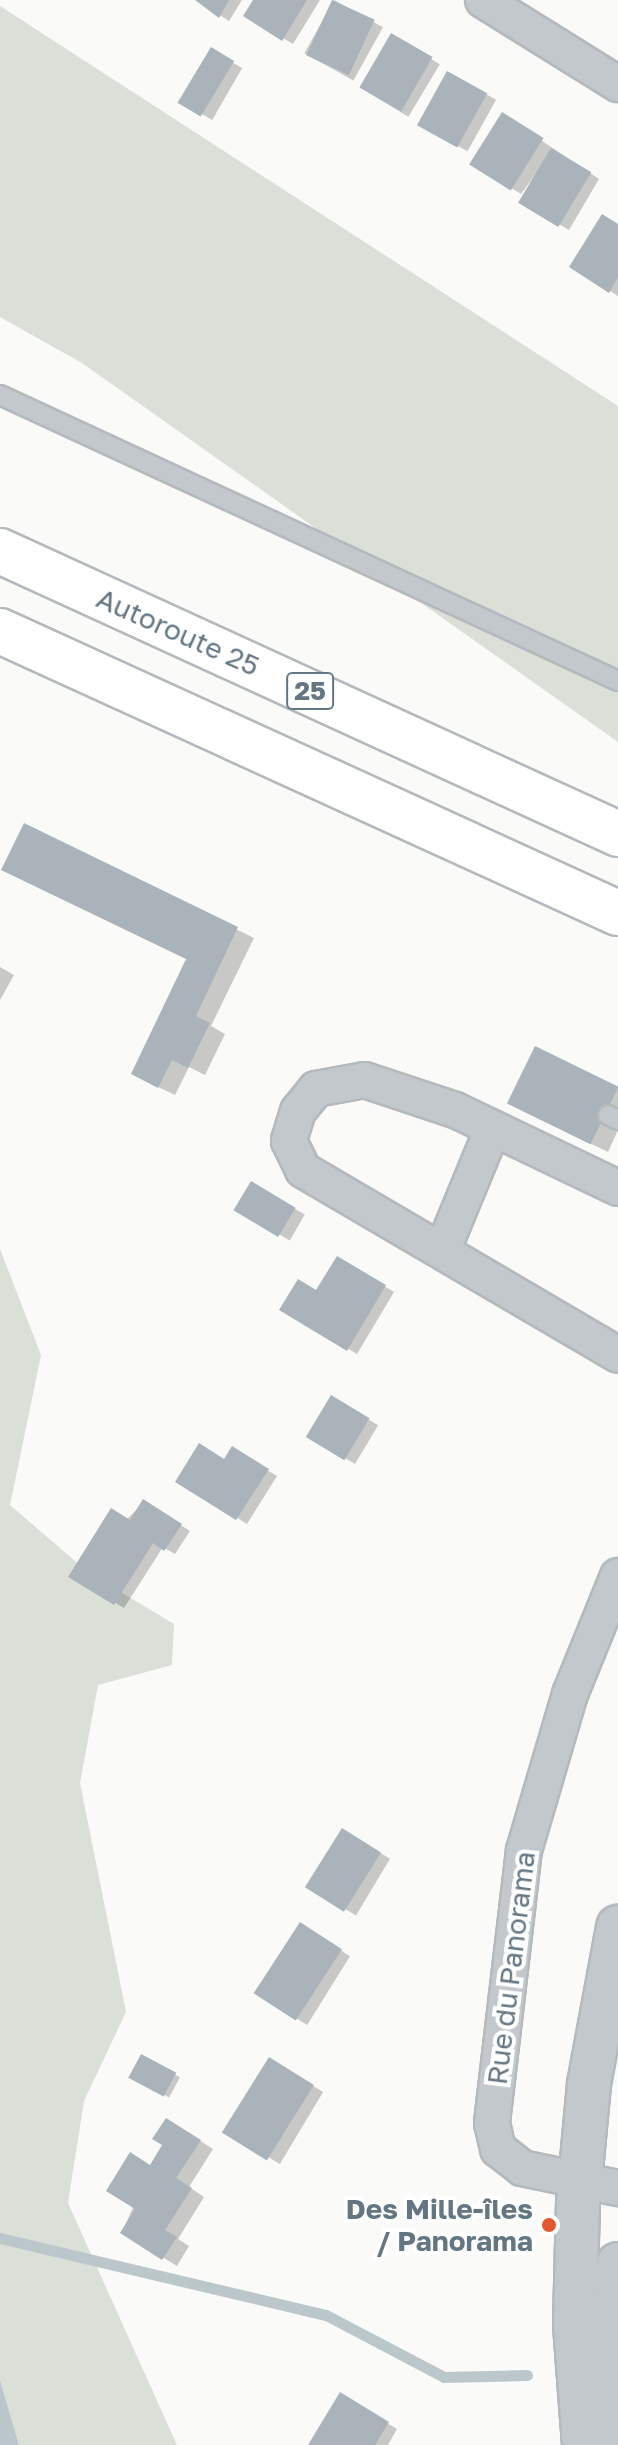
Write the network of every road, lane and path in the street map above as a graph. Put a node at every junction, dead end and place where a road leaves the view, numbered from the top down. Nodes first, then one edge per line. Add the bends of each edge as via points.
1 (483, 0) edge
2 (618, 84) edge
3 (0, 395) edge
4 (0, 551) edge
5 (0, 631) edge
6 (618, 681) edge
7 (618, 834) edge
8 (618, 913) edge
9 (492, 1130) junction
10 (618, 1188) edge
11 (443, 1249) junction
12 (618, 1355) edge
13 (618, 1576) edge
14 (618, 1927) edge
15 (599, 2184) edge
16 (618, 2264) edge
17 (584, 2445) edge
18 (613, 2445) edge

1 - 2 street
3 - 6 lane
4 - 7 highway, Autoroute 25 / 25
5 - 8 highway
9 - 10 street
9 - 11 street
9 - 11 street via 397,1087 346,1079 316,1089 292,1124 290,1152 303,1170
11 - 12 street
13 - 15 street, Rue du Panorama via 570,1694 524,1850 492,2123 511,2162
14 - 15 street via 589,2084
15 - 17 street via 575,2324
16 - 18 street

